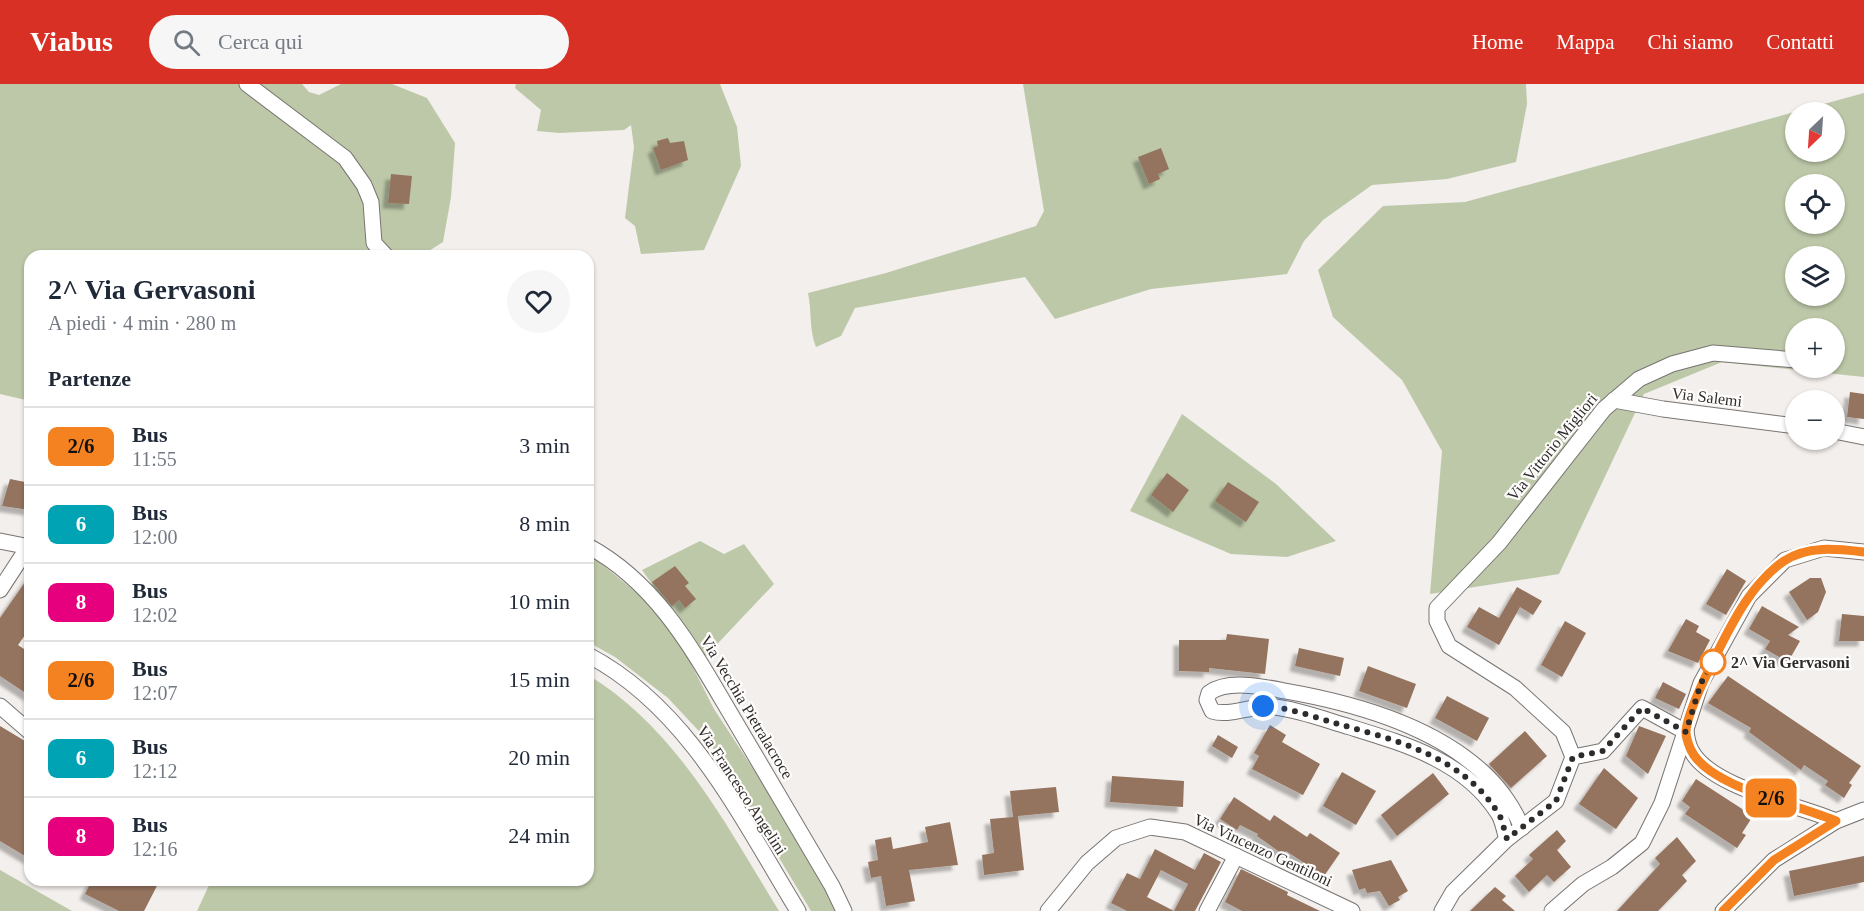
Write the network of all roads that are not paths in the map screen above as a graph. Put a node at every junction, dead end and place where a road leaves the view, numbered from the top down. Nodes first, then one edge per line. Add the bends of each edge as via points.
1 (247, 84) edge
2 (380, 250) edge
3 (1785, 359) edge
4 (1614, 400) junction
5 (1785, 425) edge
6 (1845, 433) edge
7 (1864, 437) edge
8 (0, 541) edge
9 (24, 546) edge
10 (594, 550) edge
11 (1864, 552) edge
12 (24, 554) edge
13 (0, 590) edge
14 (594, 659) edge
15 (0, 706) edge
16 (24, 727) edge
17 (1686, 732) junction
18 (1573, 757) junction
19 (1864, 810) edge
20 (1836, 821) junction
21 (1522, 828) junction
22 (1507, 839) junction
23 (1236, 856) junction
24 (798, 911) edge
25 (844, 911) edge
26 (1048, 911) edge
27 (1208, 911) edge
28 (1352, 911) edge
29 (1442, 911) edge
30 (1552, 911) edge
31 (1723, 911) edge

1 - 2 street via 345,158 367,194 374,243
3 - 4 street, Via Vittorio Migliori via 1713,353 1672,364 1639,379
4 - 5 street, Via Salemi
4 - 18 street, Via Vittorio Migliori via 1499,543 1437,608 1437,621 1449,646 1515,688 1563,732
6 - 7 street
8 - 9 street
10 - 25 street, Via Vecchia Pietralacroce via 635,579 687,640
11 - 17 street via 1824,548 1785,560 1764,580 1749,596 1701,683
12 - 13 street
14 - 24 street, Via Francesco Angelini via 654,702 680,728 707,764
15 - 16 street
17 - 18 street via 1642,708 1603,751
17 - 20 street via 1691,752 1710,771 1743,789
17 - 30 street via 1662,803 1642,843
18 - 21 street via 1556,801
19 - 20 street
20 - 31 street via 1774,860
21 - 22 street
21 - 22 street via 1513,807 1472,764 1419,730 1305,694 1237,686 1216,688 1209,693 1207,700 1212,711 1222,714 1250,706 1275,707 1408,744 1436,757 1482,793 1499,814
22 - 29 street via 1453,892
23 - 26 street, Via Vincenzo Gentiloni via 1185,832 1150,826 1116,838 1087,863
23 - 27 street
23 - 28 street, Via Vincenzo Gentiloni

